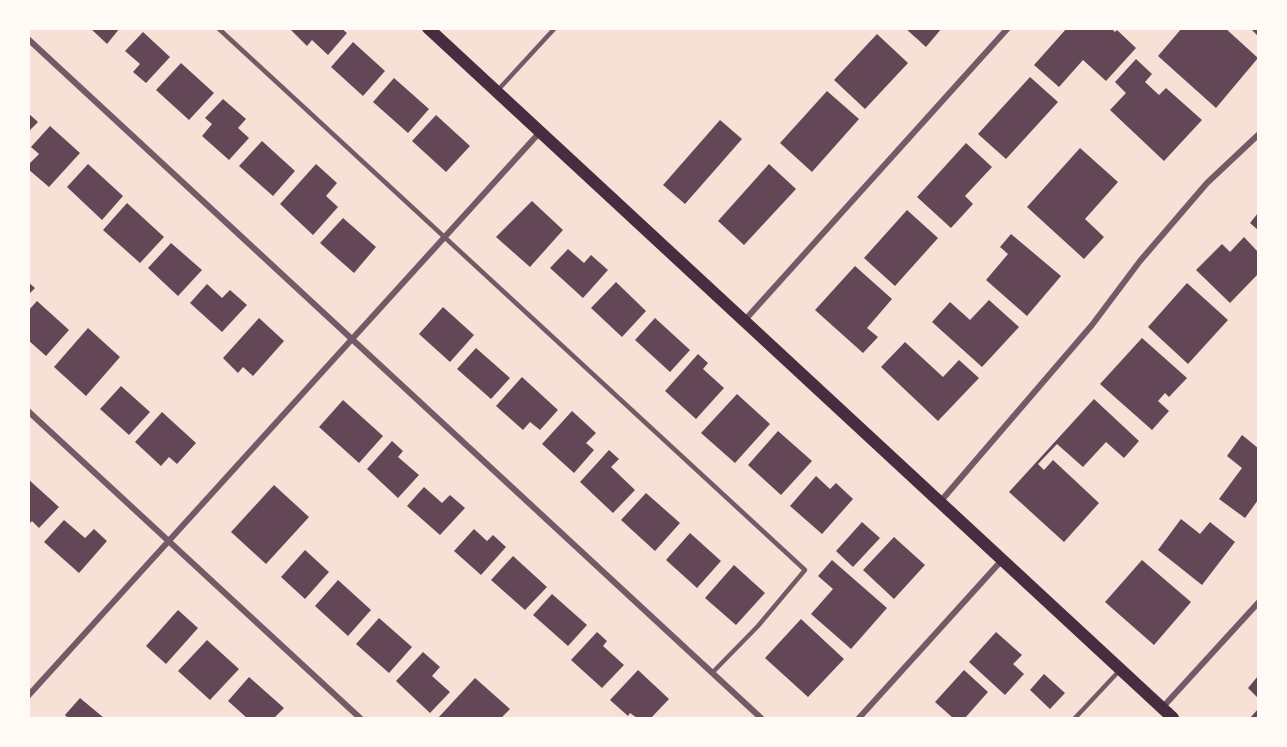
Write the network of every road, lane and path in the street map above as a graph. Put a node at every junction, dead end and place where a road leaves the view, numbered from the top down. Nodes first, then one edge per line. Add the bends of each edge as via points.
1 (218, 28) edge
2 (428, 28) edge
3 (555, 28) edge
4 (1008, 28) edge
5 (28, 39) edge
6 (496, 92) junction
7 (540, 132) junction
8 (1258, 135) edge
9 (444, 239) junction
10 (744, 321) junction
11 (354, 339) junction
12 (28, 411) edge
13 (940, 503) junction
14 (170, 541) junction
15 (1002, 560) junction
16 (1258, 603) edge
17 (1120, 670) junction
18 (712, 673) junction
19 (28, 696) edge
20 (1162, 709) junction
21 (360, 718) edge
22 (760, 718) edge
23 (859, 718) edge
24 (1075, 718) edge
25 (1173, 718) edge

1 - 9 lane
2 - 6 main road
3 - 6 lane
4 - 10 street
5 - 11 street
6 - 7 main road
7 - 9 street
7 - 10 main road
8 - 13 street via 1207,183 1140,261 1092,326
9 - 11 street
9 - 18 lane via 805,570
10 - 13 main road
11 - 14 street
11 - 18 street
12 - 14 street
13 - 15 main road
14 - 19 street
14 - 21 street
15 - 17 main road
15 - 23 street
16 - 20 street
17 - 20 main road
17 - 24 lane
18 - 22 street
20 - 25 main road

